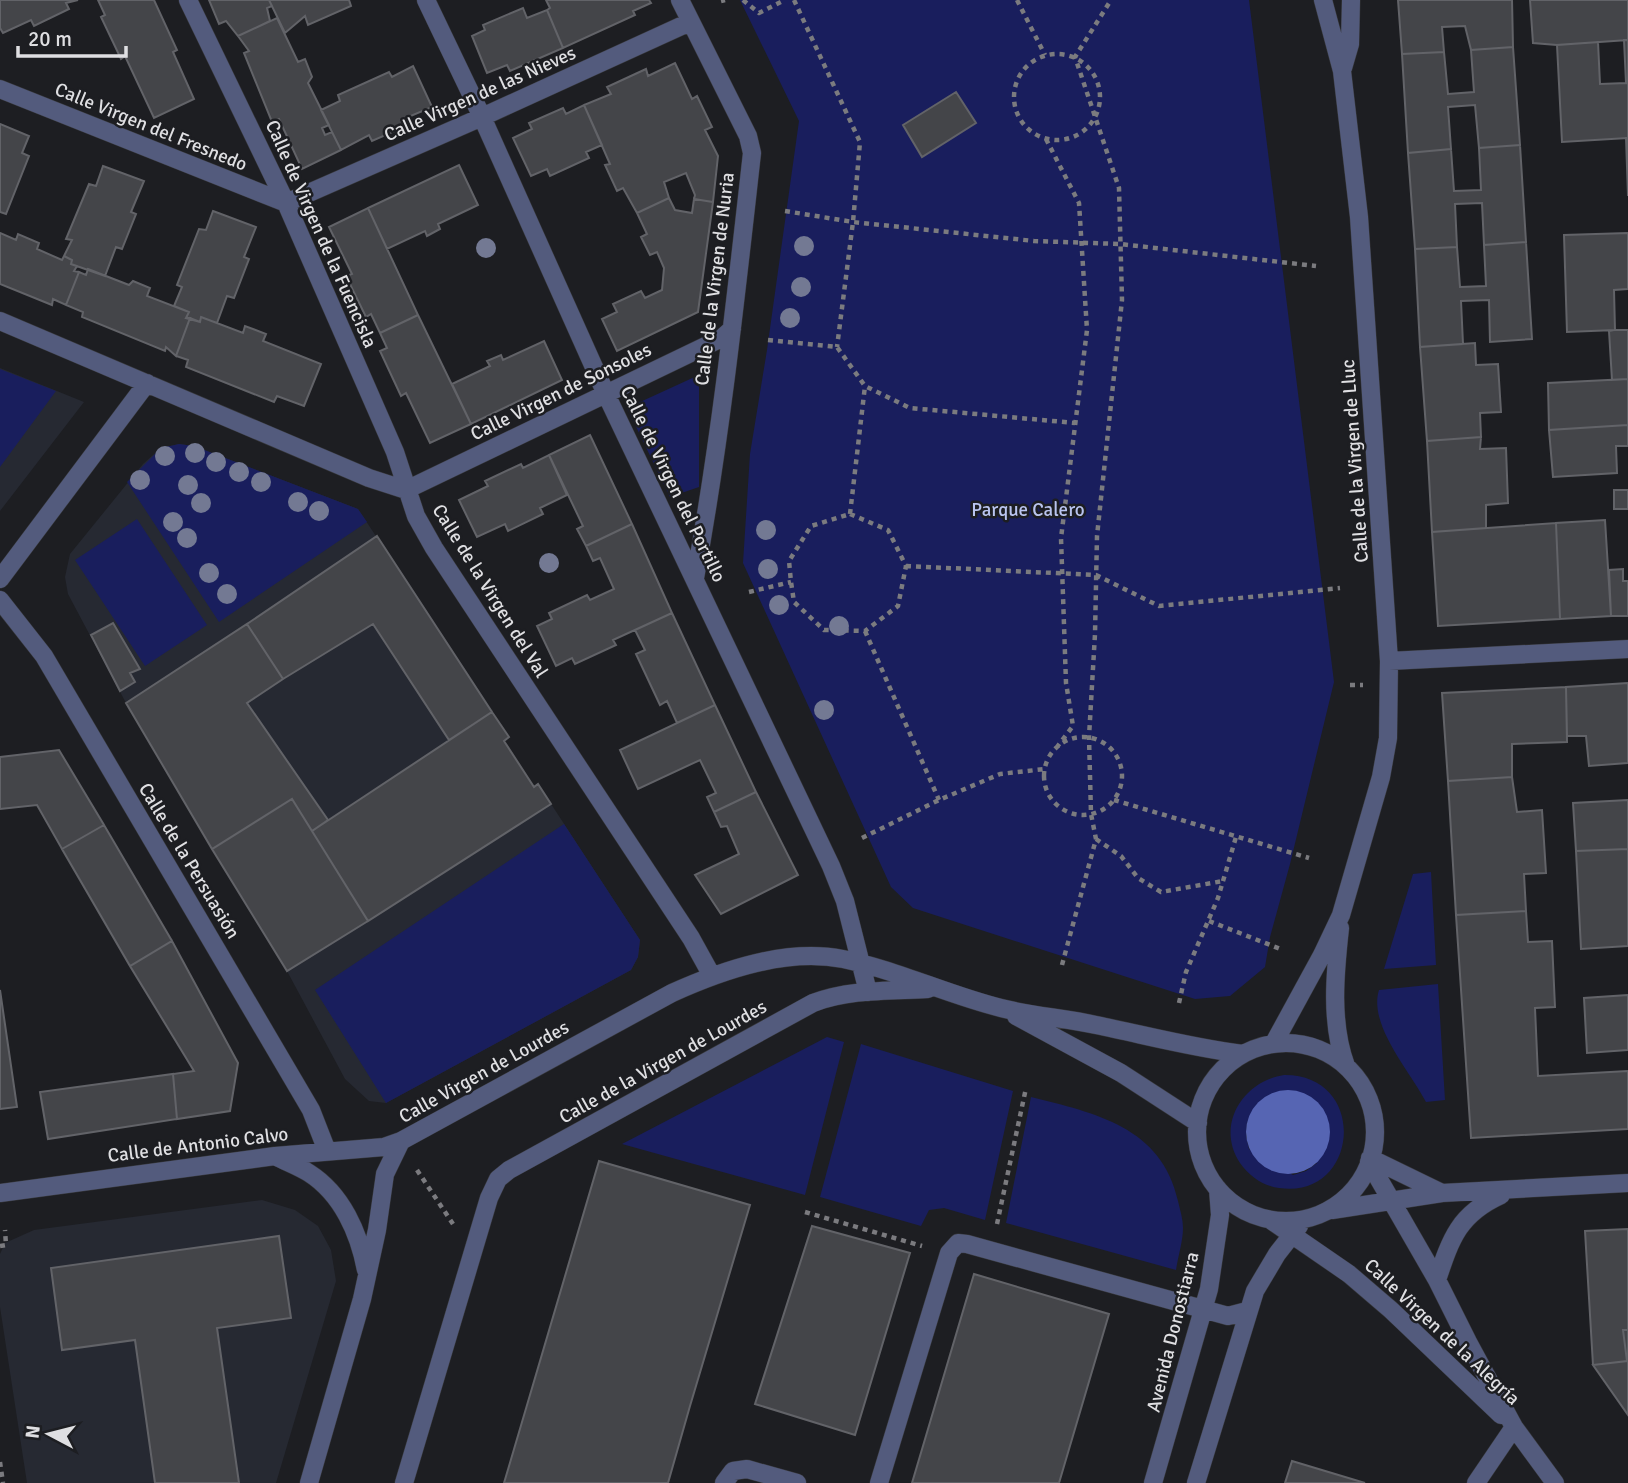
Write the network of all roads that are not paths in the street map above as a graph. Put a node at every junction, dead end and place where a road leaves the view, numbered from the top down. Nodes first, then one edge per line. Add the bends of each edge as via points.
1 (188, 0) edge
2 (426, 0) edge
3 (680, 0) edge
4 (1323, 0) edge
5 (1351, 0) edge
6 (690, 22) junction
7 (1342, 72) junction
8 (0, 89) edge
9 (482, 117) junction
10 (286, 203) junction
11 (0, 321) edge
12 (732, 329) junction
13 (147, 383) junction
14 (606, 394) junction
15 (406, 490) junction
16 (695, 578) junction
17 (0, 579) edge
18 (0, 600) edge
19 (1628, 649) edge
20 (1389, 661) junction
21 (1341, 915) junction
22 (860, 964) junction
23 (712, 976) junction
24 (939, 988) junction
25 (868, 992) junction
26 (1001, 1008) junction
27 (1274, 1043) junction
28 (1243, 1054) junction
29 (1346, 1066) junction
30 (1198, 1124) junction
31 (401, 1141) junction
32 (327, 1151) junction
33 (275, 1156) junction
34 (1370, 1160) junction
35 (1628, 1183) edge
36 (1218, 1189) junction
37 (1512, 1190) junction
38 (0, 1193) edge
39 (1442, 1193) junction
40 (1392, 1200) junction
41 (1326, 1210) junction
42 (1305, 1219) junction
43 (1272, 1221) junction
44 (1291, 1234) junction
45 (367, 1276) junction
46 (1437, 1280) junction
47 (1204, 1309) junction
48 (1247, 1311) junction
49 (1514, 1427) junction
50 (309, 1483) edge
51 (404, 1483) edge
52 (724, 1483) edge
53 (797, 1483) edge
54 (879, 1483) edge
55 (1153, 1483) edge
56 (1195, 1483) edge
57 (1476, 1483) edge
58 (1555, 1483) edge

1 - 10 street, Calle de Virgen de la Fuencisla
2 - 9 street, Calle de Virgen del Portillo
3 - 6 street, Calle de la Virgen de Nuria
4 - 7 street
5 - 7 street, Calle de la Virgen de Lluc via 1350,44
6 - 9 street, Calle Virgen de las Nieves
6 - 12 street, Calle de la Virgen de Nuria via 748,136 752,153
7 - 20 street, Calle de la Virgen de Lluc via 1361,239
8 - 10 street, Calle Virgen del Fresnedo
9 - 10 street, Calle Virgen de las Nieves
9 - 14 street, Calle de Virgen del Portillo
10 - 15 street, Calle de Virgen de la Fuencisla via 395,452
11 - 13 street
12 - 14 street, Calle Virgen de Sonsoles
12 - 16 street, Calle de la Virgen de Nuria
13 - 15 street
13 - 17 street
14 - 15 street, Calle Virgen de Sonsoles
14 - 16 street, Calle de Virgen del Portillo
15 - 23 street, Calle de la Virgen del Val via 434,548
16 - 22 street, Calle de Virgen del Portillo via 831,866
18 - 32 street, Calle de la Persuasión via 58,680 311,1110
19 - 20 street
20 - 21 street, Calle de la Virgen de Lluc via 1386,753
21 - 27 street, Calle de la Virgen de Lluc
21 - 29 street, Calle de la Virgen de Lluc via 1336,1016
22 - 23 street via 794,958
22 - 24 street
22 - 25 street, Calle de Virgen del Portillo
23 - 31 street, Calle Virgen de Lourdes via 672,993
24 - 25 street, Calle de la Virgen de Lourdes
24 - 26 street
25 - 51 street, Calle de la Virgen de Lourdes via 813,1003 498,1179
26 - 28 street
26 - 30 street via 1121,1073
27 - 28 street
27 - 29 street via 1312,1046
28 - 30 street via 1214,1079 1203,1098
29 - 34 street via 1359,1081 1373,1118
30 - 36 street via 1202,1161
31 - 32 street, Calle de Antonio Calvo via 384,1147
31 - 45 street, Calle Virgen de Lourdes via 384,1174
32 - 33 street, Calle de Antonio Calvo
33 - 38 street, Calle de Antonio Calvo
33 - 45 street via 310,1174 344,1208 357,1233
34 - 39 street
34 - 40 street, Calle Virgen de la Alegría
34 - 41 street via 1346,1197
35 - 37 street
36 - 43 street via 1242,1209
36 - 47 street, Avenida Donostiarra via 1216,1251
37 - 39 street
37 - 46 street, Calle Virgen de la Alegría via 1480,1205 1459,1227
39 - 40 street
40 - 41 street
40 - 46 street, Calle Virgen de la Alegría
41 - 42 street
42 - 43 street
42 - 44 street
43 - 44 street, Calle Virgen de la Alegría
44 - 48 street
44 - 49 street, Calle Virgen de la Alegría via 1391,1310
45 - 50 street
46 - 49 street, Calle Virgen de la Alegría
47 - 48 street via 1228,1317
47 - 54 street via 958,1243 949,1253
47 - 55 street, Avenida Donostiarra
48 - 56 street
49 - 57 street
49 - 58 street, Calle Virgen de la Alegría
52 - 53 street via 733,1471 747,1469

